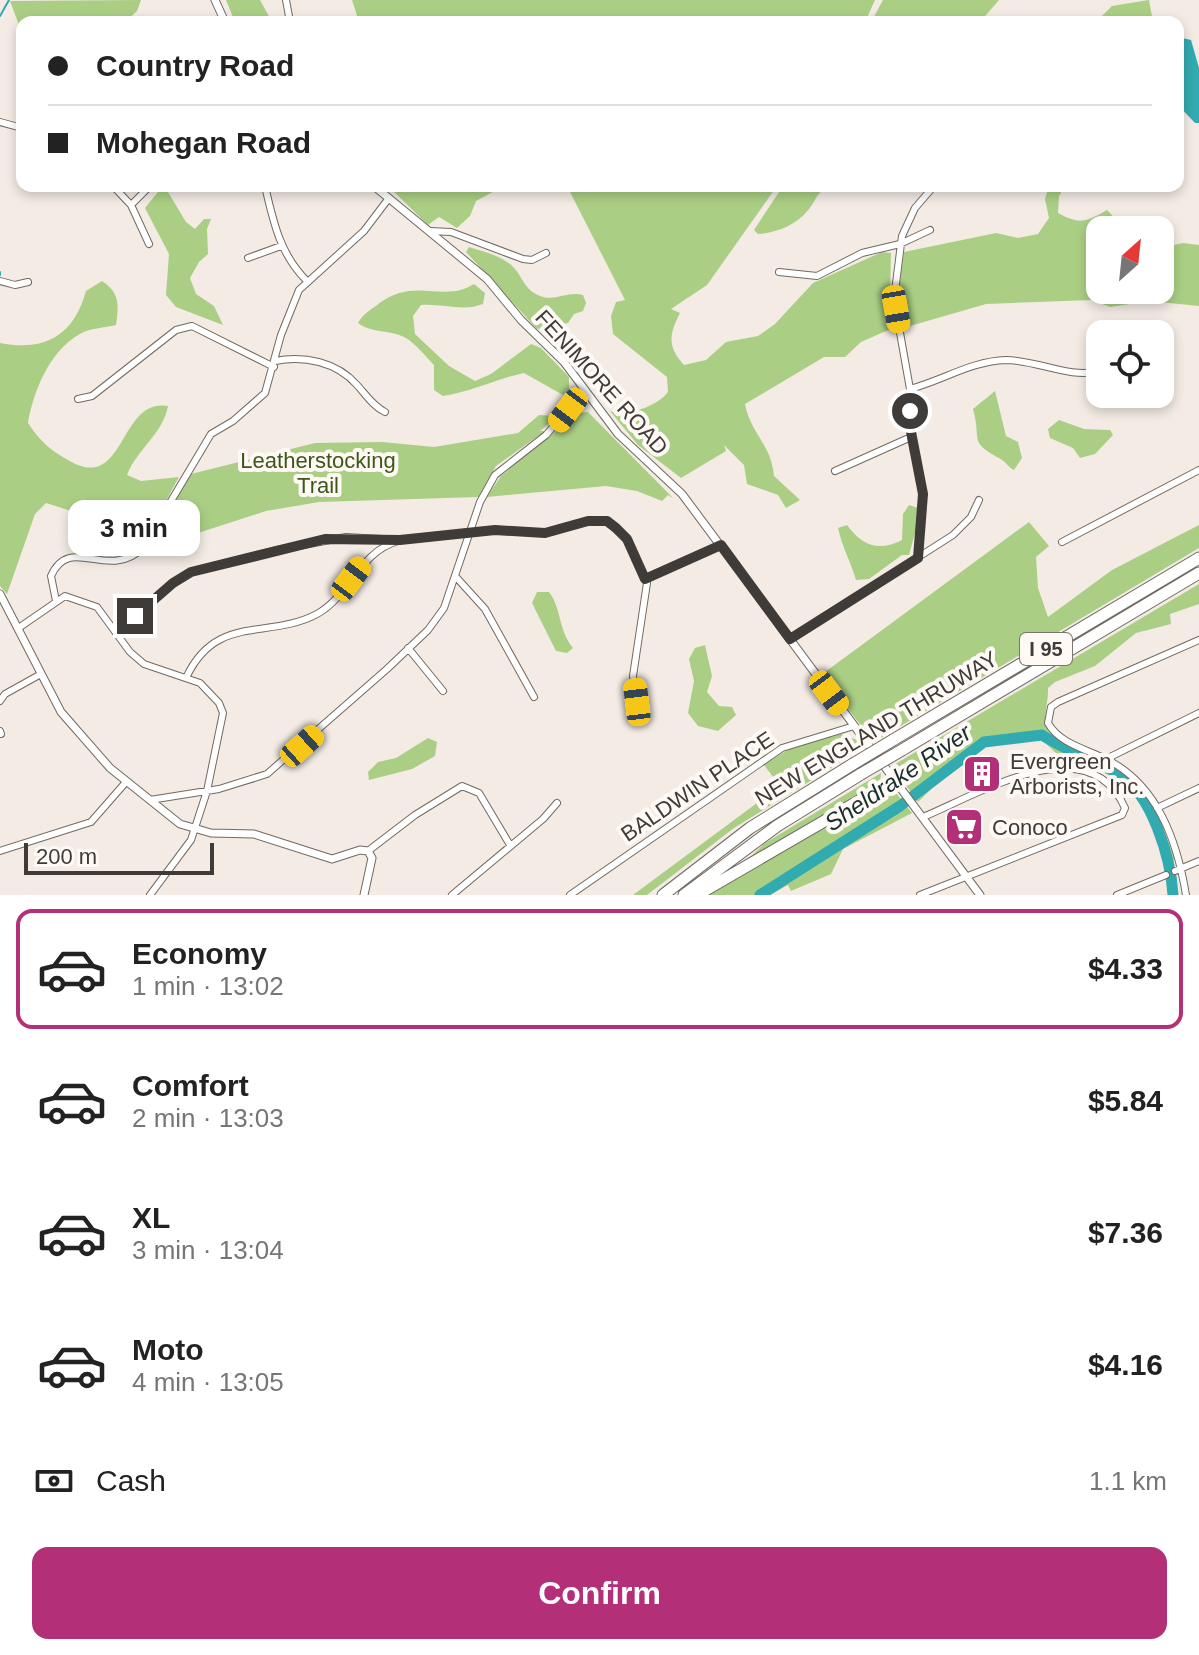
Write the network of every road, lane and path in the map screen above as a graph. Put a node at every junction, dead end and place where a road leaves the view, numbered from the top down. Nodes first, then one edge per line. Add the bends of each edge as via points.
1 (119, 192) edge
2 (144, 192) edge
3 (267, 192) edge
4 (382, 192) edge
5 (929, 192) edge
6 (389, 198) junction
7 (131, 205) junction
8 (930, 230) dead end
9 (430, 231) junction
10 (149, 244) dead end
11 (900, 244) junction
12 (281, 246) junction
13 (546, 253) dead end
14 (248, 258) dead end
15 (779, 272) dead end
16 (306, 280) junction
17 (2, 282) edge
18 (28, 282) dead end
19 (275, 364) junction
20 (1086, 370) edge
21 (910, 389) junction
22 (585, 390) junction
23 (78, 399) dead end
24 (385, 412) dead end
25 (911, 437) junction
26 (1199, 470) edge
27 (835, 471) dead end
28 (979, 500) dead end
29 (470, 532) junction
30 (400, 540) junction
31 (1062, 542) dead end
32 (721, 545) junction
33 (918, 558) junction
34 (1199, 558) edge
35 (1199, 573) edge
36 (456, 577) junction
37 (645, 579) junction
38 (0, 594) edge
39 (56, 601) junction
40 (20, 627) junction
41 (116, 632) junction
42 (790, 639) junction
43 (1199, 640) edge
44 (408, 648) junction
45 (41, 674) junction
46 (186, 678) junction
47 (443, 691) dead end
48 (534, 697) dead end
49 (0, 701) edge
50 (637, 702) dead end
51 (1199, 713) edge
52 (854, 726) junction
53 (1106, 759) junction
54 (895, 780) junction
55 (126, 782) junction
56 (1199, 788) edge
57 (207, 791) junction
58 (150, 800) junction
59 (557, 803) dead end
60 (1157, 808) junction
61 (923, 817) junction
62 (194, 830) junction
63 (510, 845) junction
64 (0, 851) edge
65 (368, 851) junction
66 (1199, 861) edge
67 (1178, 870) junction
68 (1166, 875) dead end
69 (966, 876) junction
70 (150, 895) edge
71 (364, 895) edge
72 (452, 895) edge
73 (570, 895) edge
74 (663, 895) edge
75 (684, 895) edge
76 (697, 895) edge
77 (920, 895) edge
78 (980, 895) edge
79 (1117, 895) edge
80 (1186, 895) edge

1 - 7 street
2 - 7 street
3 - 12 street
4 - 6 street, FENIMORE ROAD
5 - 11 street via 915,208
6 - 9 street, FENIMORE ROAD
6 - 16 street via 364,231
7 - 10 street
8 - 11 street
9 - 13 street via 460,235 523,259
9 - 22 street, FENIMORE ROAD via 487,279
11 - 15 street via 862,253 817,276
11 - 21 street via 894,299
12 - 14 street
12 - 16 street
16 - 19 street via 287,316
17 - 18 street
19 - 23 street via 192,326 176,330 92,396
19 - 24 street via 302,358 332,368
19 - 39 street via 261,400 211,434 143,548 115,563 64,559 51,576
20 - 21 street via 1000,361 967,367
21 - 25 street
22 - 29 street via 546,435 495,475
22 - 32 street, FENIMORE ROAD via 618,434 682,494
25 - 27 street
25 - 33 street via 923,494
26 - 31 street
28 - 33 street via 962,527
29 - 30 street
29 - 36 street
29 - 37 street via 545,533 607,521 627,539
30 - 41 street via 325,539 205,567 173,583
30 - 46 street via 368,559 317,614 216,640 200,653
32 - 37 street
32 - 42 street, FENIMORE ROAD
33 - 42 street
34 - 74 highway, NEW ENGLAND THRUWAY / I 95, bridge via 750,828
35 - 75 highway, NEW ENGLAND THRUWAY / I 95, bridge via 777,826
36 - 44 street via 437,619
36 - 48 street via 485,609
37 - 50 street via 633,676
38 - 40 street
39 - 40 street
39 - 41 street via 71,596 97,607
40 - 45 street
41 - 46 street via 144,664
42 - 52 street, FENIMORE ROAD
43 - 53 street via 1051,707 1048,723 1068,742
44 - 47 street
44 - 57 street via 280,766 253,781
45 - 49 street
45 - 55 street via 61,712
46 - 57 street via 200,683 223,713
51 - 53 street
52 - 54 street, FENIMORE ROAD
52 - 73 street, BALDWIN PLACE via 782,748
53 - 60 street via 1138,779
54 - 61 street, FENIMORE ROAD
54 - 76 highway
55 - 58 street
55 - 64 street via 91,822
56 - 60 street
57 - 58 street
57 - 62 street
58 - 62 street
59 - 63 street
60 - 67 street
61 - 69 street, FENIMORE ROAD
61 - 69 street via 1032,771 1058,766 1093,775 1122,802 1125,812
62 - 65 street via 251,833 332,859
62 - 70 street via 185,851
63 - 65 street via 479,793 462,786
63 - 72 street
65 - 71 street via 372,858
66 - 67 street
67 - 80 street
68 - 79 street
69 - 77 street
69 - 78 street, FENIMORE ROAD

